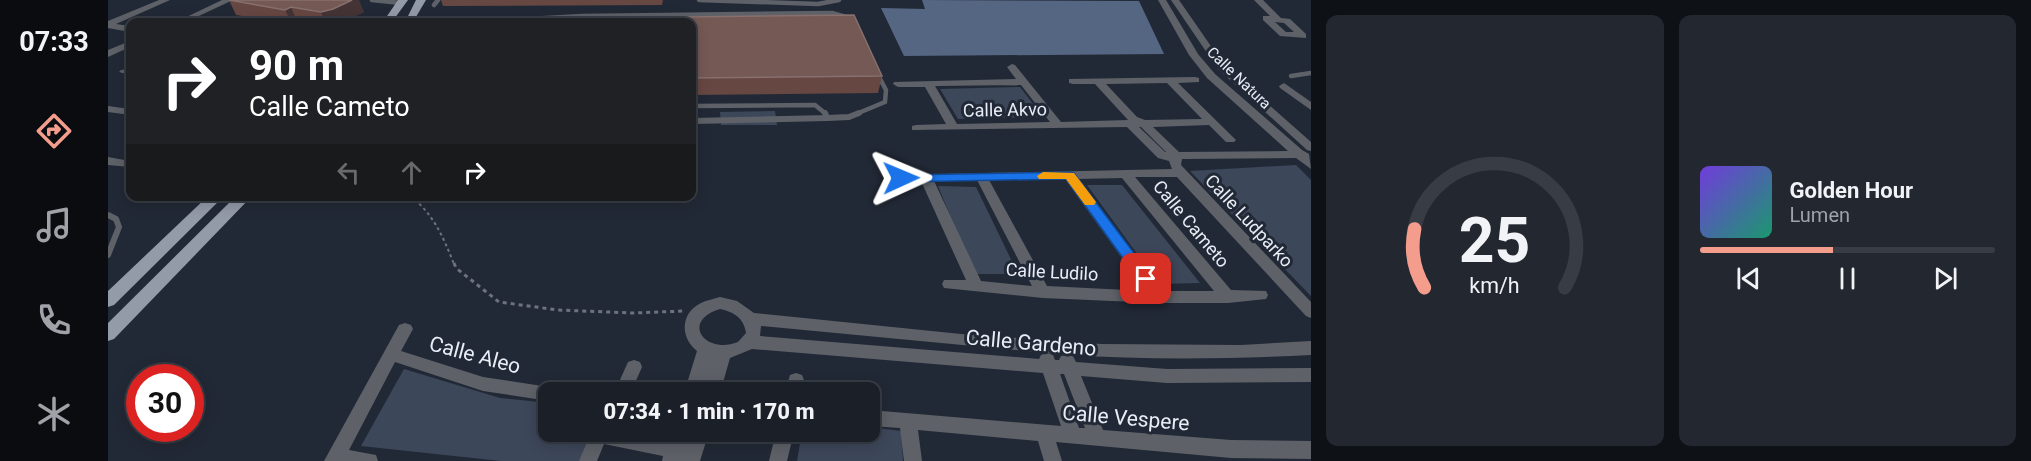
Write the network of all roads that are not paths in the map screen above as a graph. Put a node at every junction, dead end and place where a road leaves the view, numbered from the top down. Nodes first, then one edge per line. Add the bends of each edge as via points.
1 (166, 0) edge
2 (229, 0) edge
3 (372, 0) edge
4 (421, 0) edge
5 (438, 0) edge
6 (699, 0) edge
7 (839, 0) edge
8 (1162, 0) edge
9 (1175, 0) edge
10 (1258, 0) edge
11 (402, 2) edge
12 (434, 5) dead end
13 (189, 18) edge
14 (390, 18) edge
15 (410, 18) edge
16 (548, 18) edge
17 (1277, 18) dead end
18 (108, 25) edge
19 (126, 27) edge
20 (858, 30) edge
21 (126, 46) edge
22 (108, 54) edge
23 (1012, 67) dead end
24 (876, 70) edge
25 (1311, 73) edge
26 (1291, 76) dead end
27 (1169, 80) junction
28 (1195, 80) dead end
29 (1073, 81) dead end
30 (1098, 81) junction
31 (1024, 82) junction
32 (898, 84) dead end
33 (929, 84) junction
34 (1284, 86) dead end
35 (1308, 103) edge
36 (696, 106) edge
37 (108, 110) edge
38 (126, 112) edge
39 (827, 118) junction
40 (696, 121) edge
41 (1135, 122) junction
42 (1212, 122) junction
43 (1058, 125) junction
44 (953, 127) junction
45 (916, 128) dead end
46 (1230, 140) dead end
47 (1311, 148) edge
48 (1305, 154) edge
49 (1176, 165) junction
50 (1311, 165) edge
51 (1069, 176) junction
52 (981, 177) junction
53 (901, 178) dead end
54 (926, 178) junction
55 (1129, 178) junction
56 (213, 201) edge
57 (239, 201) edge
58 (108, 215) edge
59 (108, 255) edge
60 (949, 284) dead end
61 (976, 287) junction
62 (1043, 292) junction
63 (1261, 295) dead end
64 (1159, 297) junction
65 (1228, 297) junction
66 (108, 301) edge
67 (1311, 312) edge
68 (751, 320) junction
69 (405, 329) dead end
70 (108, 334) edge
71 (749, 342) junction
72 (1042, 346) junction
73 (1062, 348) junction
74 (1311, 348) edge
75 (706, 349) junction
76 (723, 352) junction
77 (392, 354) junction
78 (634, 367) dead end
79 (1049, 367) junction
80 (1070, 368) junction
81 (1311, 375) edge
82 (627, 382) edge
83 (696, 382) edge
84 (714, 382) edge
85 (538, 392) edge
86 (880, 419) edge
87 (908, 422) junction
88 (1045, 435) junction
89 (1072, 436) junction
90 (1098, 439) junction
91 (596, 442) edge
92 (628, 442) edge
93 (681, 442) edge
94 (693, 442) edge
95 (783, 442) edge
96 (1311, 450) edge
97 (1234, 455) edge
98 (682, 457) edge
99 (334, 459) edge
100 (369, 461) edge
101 (588, 461) edge
102 (778, 461) edge
103 (913, 461) edge
104 (1053, 461) edge

1 - 18 street
2 - 13 street
3 - 11 lane
4 - 15 main road
5 - 12 lane
6 - 7 lane via 818,4
8 - 48 street, Calle Natura via 1207,71
9 - 47 street, Calle Natura via 1227,74
10 - 17 street
11 - 14 main road
16 - 20 lane via 832,13 849,16
18 - 19 street
21 - 22 street
23 - 31 street, Calle Akvo
24 - 39 lane via 886,90 885,102 849,117
25 - 26 lane
27 - 28 street
27 - 30 street
27 - 42 street
29 - 30 street
30 - 41 street
31 - 33 street, Calle Akvo
31 - 43 street, Calle Akvo
32 - 33 street, Calle Akvo
33 - 44 street, Calle Akvo
34 - 35 street
36 - 39 lane via 815,105
37 - 38 street
39 - 40 lane
41 - 42 street, Calle Akvo
41 - 43 street, Calle Akvo
41 - 49 street
42 - 46 street
43 - 44 street, Calle Akvo
44 - 45 street, Calle Akvo
48 - 49 street
48 - 50 street, Calle Natura
49 - 55 street, Calle Ludparko
49 - 67 street, Calle Ludparko
51 - 52 street, Calle Ludparko
51 - 55 street, Calle Ludparko
51 - 64 street
52 - 54 street, Calle Ludparko
52 - 62 street
53 - 54 street, Calle Ludparko
54 - 61 street
55 - 65 street, Calle Cameto
56 - 66 main road
57 - 70 main road
58 - 59 lane via 116,219 118,227
60 - 61 street, Calle Ludilo
61 - 62 street, Calle Ludilo
62 - 64 street, Calle Ludilo
63 - 65 street, Calle Ludilo
64 - 65 street, Calle Ludilo
68 - 71 street
68 - 72 street, Calle Gardeno
68 - 75 street via 742,309 728,304 712,304 699,311 692,321 691,334
69 - 77 street
71 - 76 street
71 - 79 street, Calle Gardeno
72 - 73 street, Calle Gardeno
72 - 79 street
73 - 74 street, Calle Gardeno via 1247,352
73 - 80 street
75 - 76 street
75 - 83 street
76 - 84 street
77 - 85 street, Calle Aleo via 483,384
77 - 99 street
78 - 82 street
79 - 80 street, Calle Gardeno
79 - 89 street
80 - 81 street, Calle Gardeno via 1217,377
80 - 90 street
86 - 87 street
87 - 88 street
87 - 103 street
88 - 89 street, Calle Vespere
88 - 104 street, Calle Vespere
89 - 90 street, Calle Vespere
90 - 97 street, Calle Vespere
91 - 101 street
92 - 98 street
93 - 98 street
94 - 98 street
95 - 102 street
96 - 97 street, Calle Vespere
99 - 100 street

